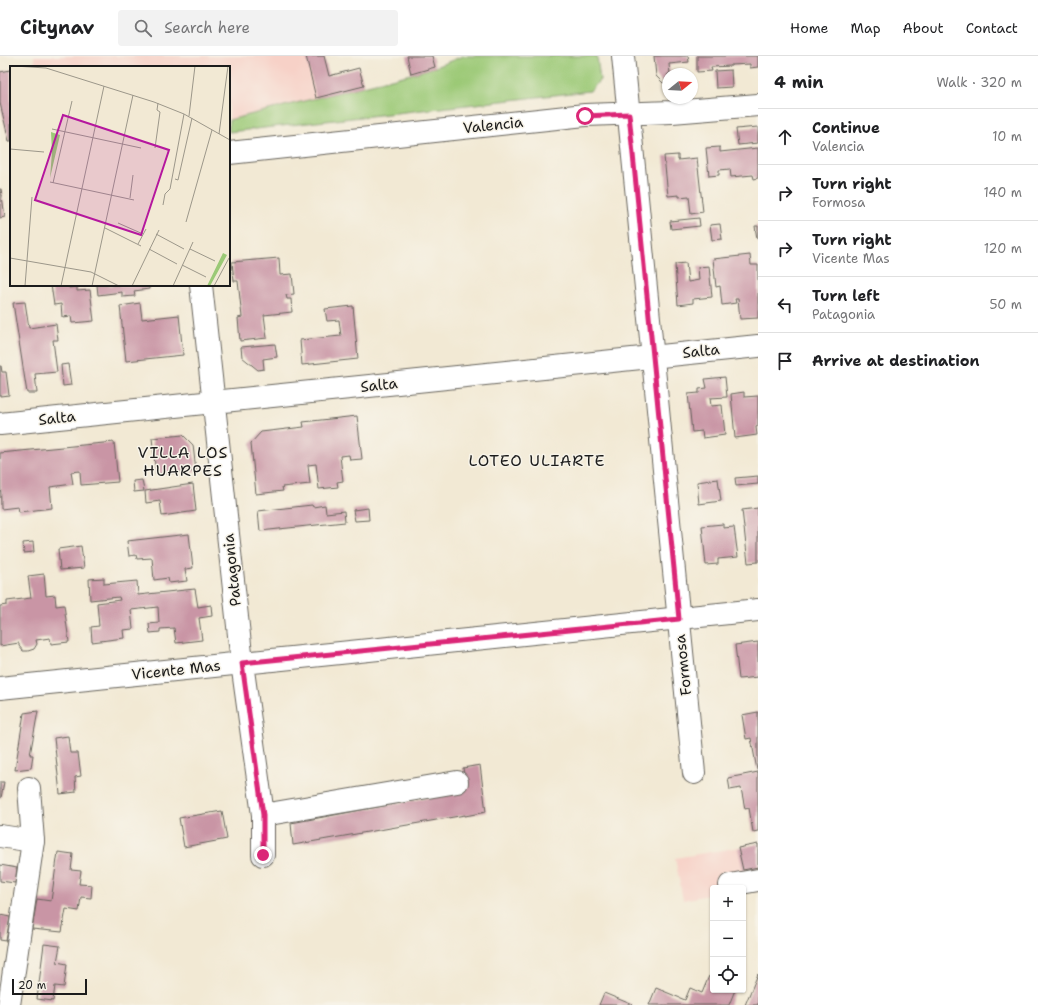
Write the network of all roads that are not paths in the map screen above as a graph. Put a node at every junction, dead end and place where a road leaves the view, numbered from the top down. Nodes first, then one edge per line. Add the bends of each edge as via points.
1 (623, 56) edge
2 (758, 105) edge
3 (629, 114) junction
4 (230, 153) edge
5 (201, 286) edge
6 (758, 346) edge
7 (653, 356) junction
8 (214, 402) junction
9 (0, 424) edge
10 (758, 610) edge
11 (679, 619) junction
12 (242, 663) junction
13 (0, 688) edge
14 (694, 773) dead end
15 (458, 782) dead end
16 (29, 788) dead end
17 (263, 815) junction
18 (0, 836) edge
19 (33, 841) junction
20 (263, 855) dead end
21 (758, 880) edge
22 (730, 885) dead end
23 (9, 1005) edge

1 - 3 street, Formosa
2 - 3 street, Valencia
3 - 4 street, Valencia via 585,116
3 - 7 street, Formosa
5 - 8 street, Patagonia
6 - 7 street, Salta
7 - 8 street, Salta
7 - 11 street, Formosa
8 - 9 street, Salta
8 - 12 street, Patagonia
10 - 11 street, Vicente Mas
11 - 12 street, Vicente Mas
11 - 14 street, Formosa
12 - 13 street, Vicente Mas
12 - 17 street, Patagonia
15 - 17 street
16 - 19 street
17 - 20 street, Patagonia
18 - 19 street
19 - 23 street
21 - 22 street

